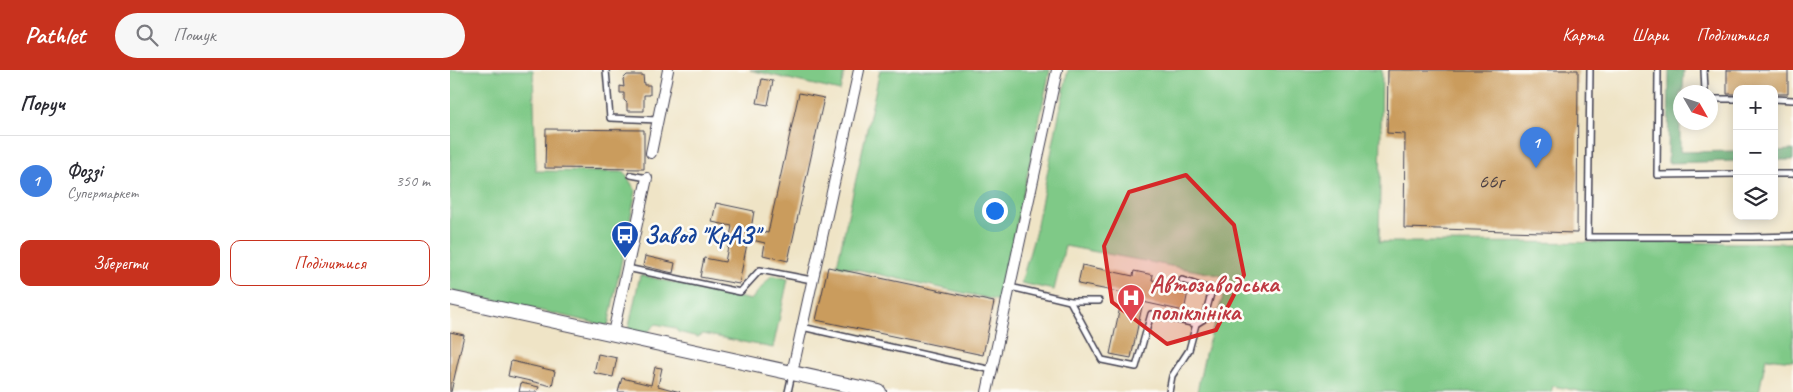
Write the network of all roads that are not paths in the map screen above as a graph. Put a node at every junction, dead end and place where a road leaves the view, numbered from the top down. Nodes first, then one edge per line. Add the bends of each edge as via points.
1 (606, 70) edge
2 (668, 70) edge
3 (859, 70) edge
4 (1057, 70) edge
5 (1590, 70) edge
6 (1658, 70) edge
7 (1704, 70) edge
8 (1705, 85) edge
9 (1718, 99) edge
10 (1733, 99) edge
11 (1778, 99) edge
12 (1793, 100) edge
13 (658, 120) junction
14 (651, 153) dead end
15 (1733, 174) edge
16 (1778, 174) edge
17 (1793, 174) edge
18 (631, 175) dead end
19 (648, 178) joint
20 (1793, 236) edge
21 (628, 268) junction
22 (812, 280) junction
23 (1182, 280) dead end
24 (1010, 287) junction
25 (450, 298) edge
26 (1070, 301) junction
27 (1099, 301) dead end
28 (1196, 324) junction
29 (802, 327) junction
30 (613, 333) junction
31 (992, 370) junction
32 (792, 373) junction
33 (788, 392) edge
34 (879, 392) edge
35 (987, 392) edge
36 (1169, 392) edge

1 - 13 lane via 610,118
2 - 13 street
3 - 22 street
4 - 24 street
5 - 20 lane via 1588,237
6 - 15 lane via 1657,175
7 - 8 lane
9 - 10 lane
11 - 12 lane
13 - 14 street
16 - 17 lane
18 - 19 lane
19 - 21 street
21 - 22 lane via 740,292 760,270
21 - 30 street
22 - 29 street
23 - 28 lane via 1212,290 1204,319
24 - 26 lane
24 - 31 street
25 - 30 street
26 - 27 lane
26 - 28 lane via 1102,360 1136,367 1151,314
28 - 36 lane via 1189,350 1172,376
29 - 31 lane
29 - 32 street
30 - 32 street
31 - 35 street
32 - 33 lane
32 - 34 street

